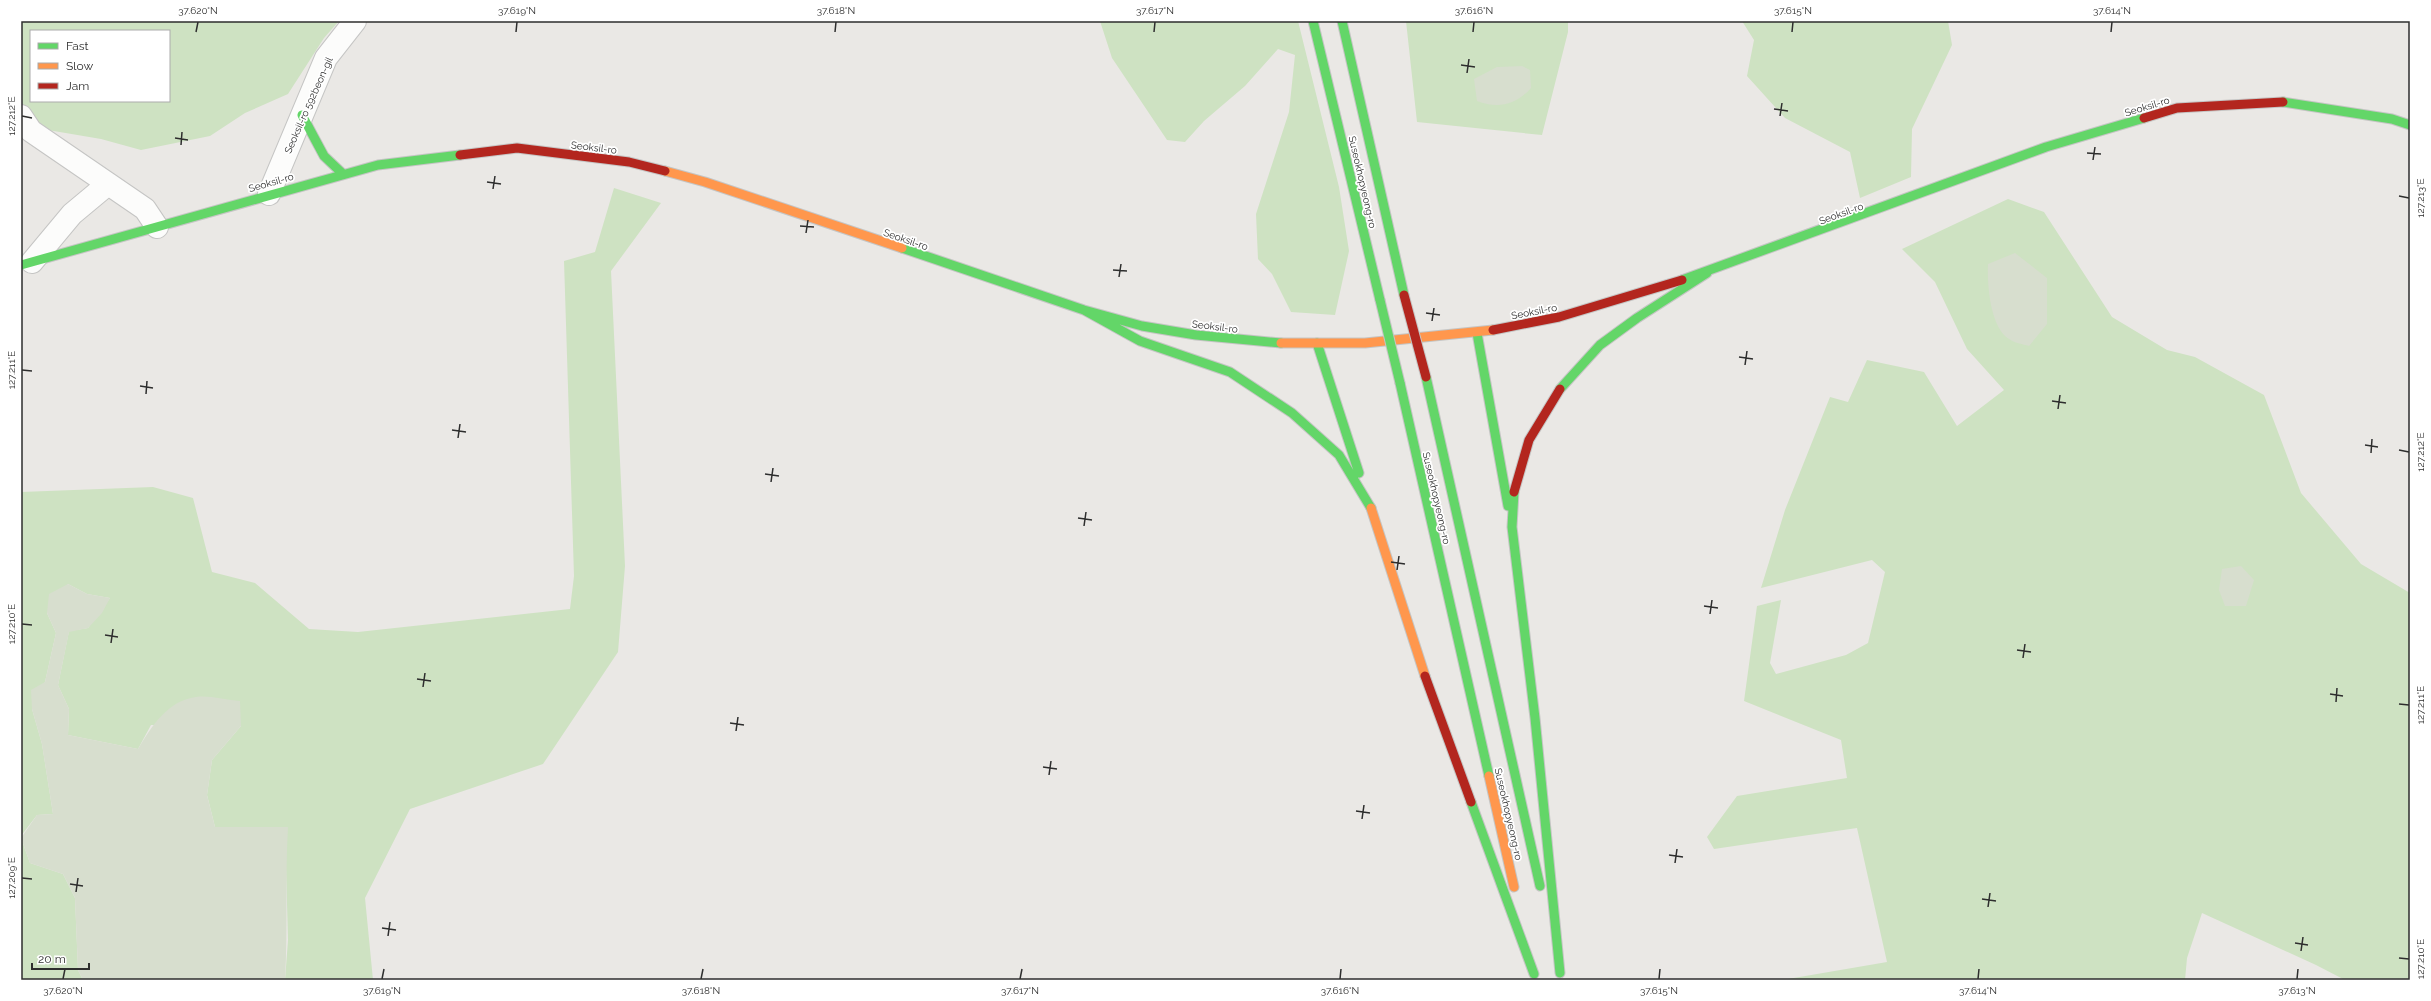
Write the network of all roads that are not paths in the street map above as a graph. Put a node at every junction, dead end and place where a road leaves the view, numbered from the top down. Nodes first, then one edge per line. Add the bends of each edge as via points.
1 (355, 21) edge
2 (1313, 21) edge
3 (1342, 21) edge
4 (302, 115) junction
5 (21, 116) edge
6 (2410, 125) edge
7 (343, 174) junction
8 (108, 184) junction
9 (269, 194) junction
10 (157, 227) junction
11 (26, 263) edge
12 (1707, 273) junction
13 (1084, 310) junction
14 (1477, 333) junction
15 (1317, 343) junction
16 (1372, 510) junction
17 (1513, 526) junction
18 (1534, 977) edge
19 (1561, 977) edge

1 - 4 street, Seoksil-ro 592beon-gil via 326,58
2 - 18 main road, Suseokhopyeong-ro, bridge via 1400,383
3 - 19 main road, Suseokhopyeong-ro, bridge via 1404,295 1426,377
4 - 7 main road via 324,156
4 - 9 street, Seoksil-ro 592beon-gil
5 - 8 street via 31,131
6 - 12 main road, Seoksil-ro via 2392,119 2287,102 2177,108 2046,147
7 - 9 main road, Seoksil-ro
7 - 13 main road, Seoksil-ro via 378,165 517,148 629,162 705,182
8 - 10 street via 145,208
8 - 11 street via 72,214
9 - 10 main road, Seoksil-ro
10 - 11 main road, Seoksil-ro
12 - 14 main road, Seoksil-ro via 1559,317
12 - 17 main road via 1600,345 1557,394 1529,440 1514,487
13 - 15 main road, Seoksil-ro via 1142,326 1196,335 1251,341
13 - 16 main road via 1140,341 1230,372 1292,413 1338,455
14 - 15 main road, Seoksil-ro via 1365,343
14 - 17 main road via 1502,483
15 - 16 main road
16 - 18 main road via 1426,680
17 - 19 main road

